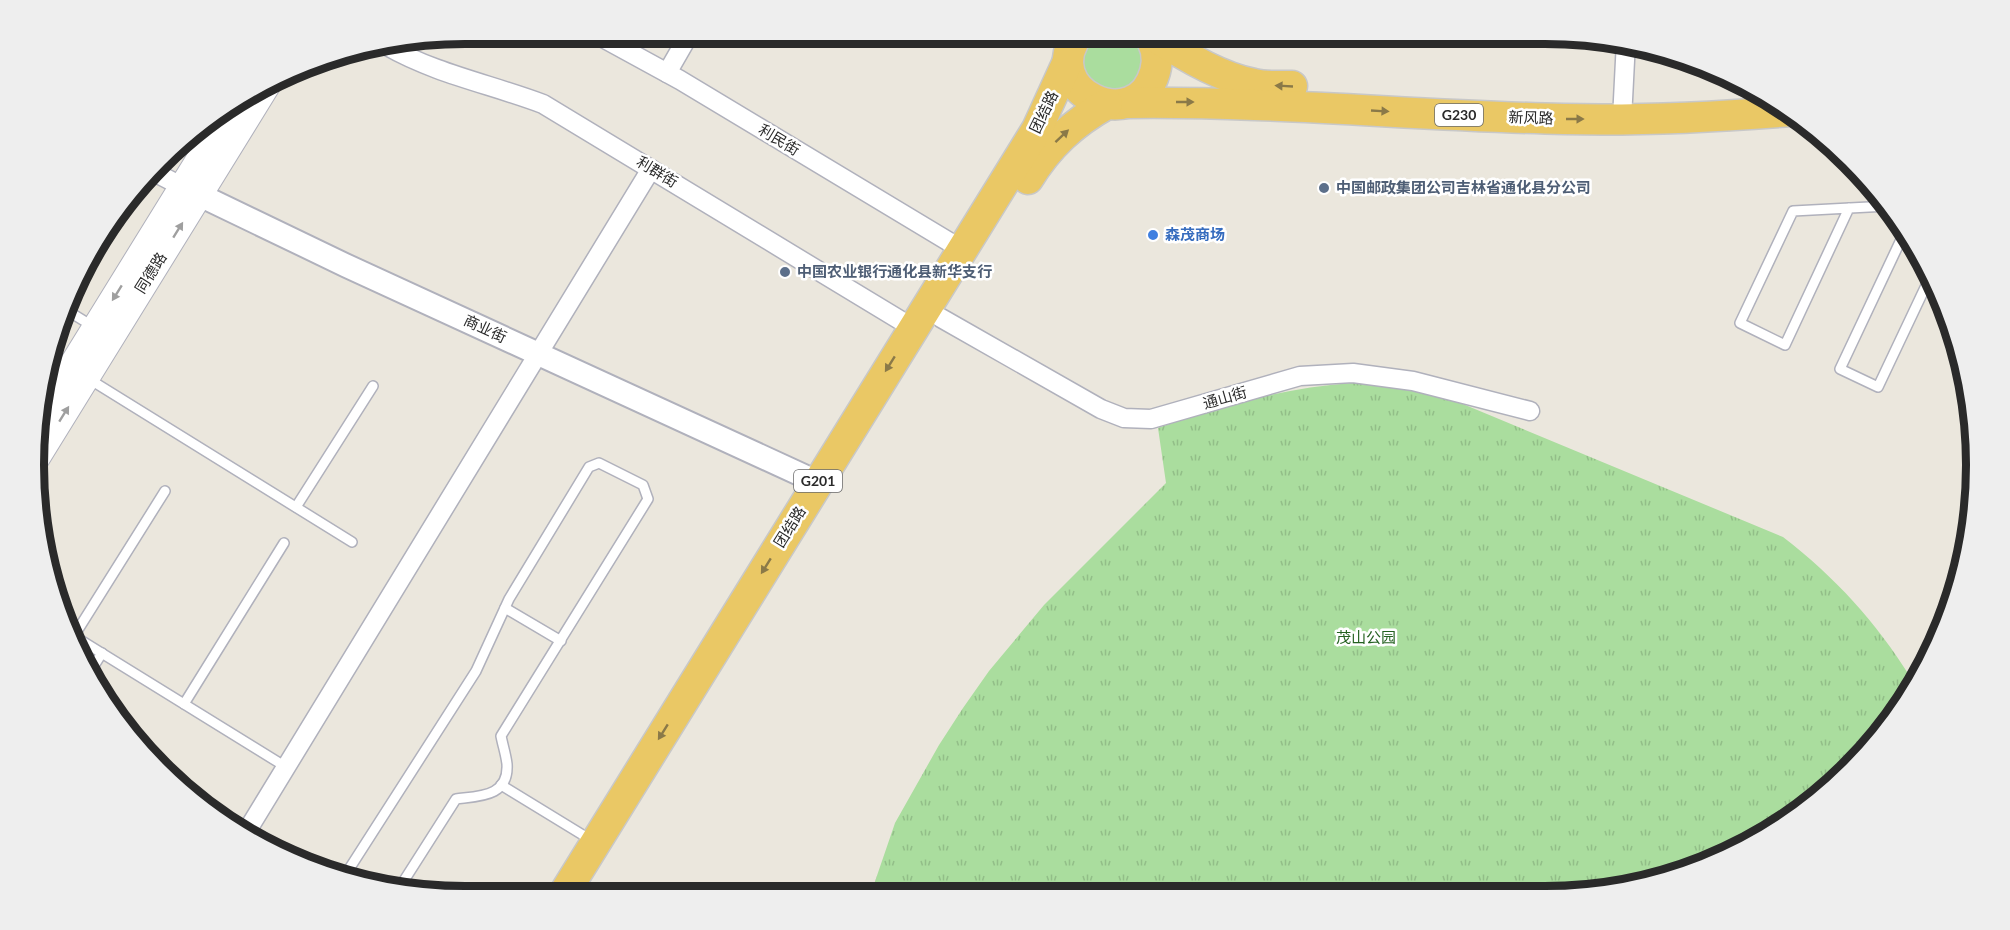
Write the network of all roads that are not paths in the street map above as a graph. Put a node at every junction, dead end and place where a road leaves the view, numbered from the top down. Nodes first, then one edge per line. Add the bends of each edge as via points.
1 (614, 44) edge
2 (684, 44) edge
3 (1073, 44) edge
4 (1153, 44) edge
5 (1168, 44) edge
6 (394, 50) edge
7 (1626, 52) edge
8 (1068, 61) junction
9 (667, 73) junction
10 (1748, 96) edge
11 (257, 98) edge
12 (1117, 104) junction
13 (1623, 110) junction
14 (1775, 112) edge
15 (227, 118) edge
16 (651, 169) junction
17 (160, 175) edge
18 (191, 191) junction
19 (1878, 207) edge
20 (1849, 208) junction
21 (1901, 240) edge
22 (961, 249) junction
23 (1926, 286) edge
24 (72, 314) edge
25 (941, 318) junction
26 (95, 328) junction
27 (913, 328) junction
28 (538, 354) junction
29 (86, 377) junction
30 (373, 386) dead end
31 (48, 404) edge
32 (1530, 411) dead end
33 (44, 446) edge
34 (817, 482) junction
35 (165, 491) dead end
36 (296, 507) junction
37 (352, 542) dead end
38 (284, 543) dead end
39 (505, 608) junction
40 (78, 630) edge
41 (83, 641) edge
42 (561, 641) junction
43 (102, 653) junction
44 (94, 665) edge
45 (184, 704) junction
46 (286, 767) junction
47 (501, 785) junction
48 (249, 827) edge
49 (595, 843) junction
50 (349, 870) edge
51 (403, 882) edge
52 (569, 886) edge
53 (592, 886) edge

1 - 9 street, 利民街
2 - 9 street
3 - 8 highway, 团结路
4 - 12 highway, 团结路 via 1154,76 1143,93
13 -> 5 highway, 新风路 / G230 via 1516,98 1255,85 1205,65
6 - 16 street, 利群街 via 446,74 543,104
7 - 13 street
8 - 12 highway via 1082,92 1089,98
8 - 22 highway, 团结路 / G201 via 1037,129
9 - 22 street, 利民街
10 - 13 highway, 新风路 / G230
11 - 18 main road, 同德路
12 -> 13 highway, 新风路 / G230 via 1202,102 1515,118
25 -> 12 highway, 团结路 / G201 via 1041,157 1075,124
13 - 14 highway, 新风路 / G230 via 1723,116
15 - 18 main road, 同德路
16 - 27 street, 利群街
16 - 28 street
17 - 18 street, 商业街
18 -> 26 main road, 同德路
18 - 28 street, 商业街
29 -> 18 main road, 同德路
19 - 20 lane
20 - 20 lane via 1793,211 1740,323 1785,345
21 - 23 lane via 1840,369 1878,387
22 - 27 highway, 团结路 / G201
24 - 26 lane
25 - 32 street, 通山街 via 1101,409 1124,417 1151,419 1300,376 1335,373 1393,377
25 - 53 highway, 团结路 / G201
26 - 31 main road, 同德路
27 -> 34 highway, 团结路 / G201
28 - 34 street, 商业街
28 - 46 street
33 -> 29 main road, 同德路
29 - 36 lane
30 - 36 lane
34 -> 49 highway, 团结路 / G201
35 - 40 lane
36 - 37 lane
38 - 45 lane
39 - 42 lane
39 - 42 lane via 589,466 599,463 643,485 648,499
39 - 50 lane via 476,671
41 - 43 lane
42 - 47 lane via 501,736 507,766
43 - 44 lane
43 - 45 lane
45 - 46 lane
46 - 48 street
47 - 49 lane
47 - 51 lane via 485,796 456,799
49 - 52 highway, 团结路 / G201

